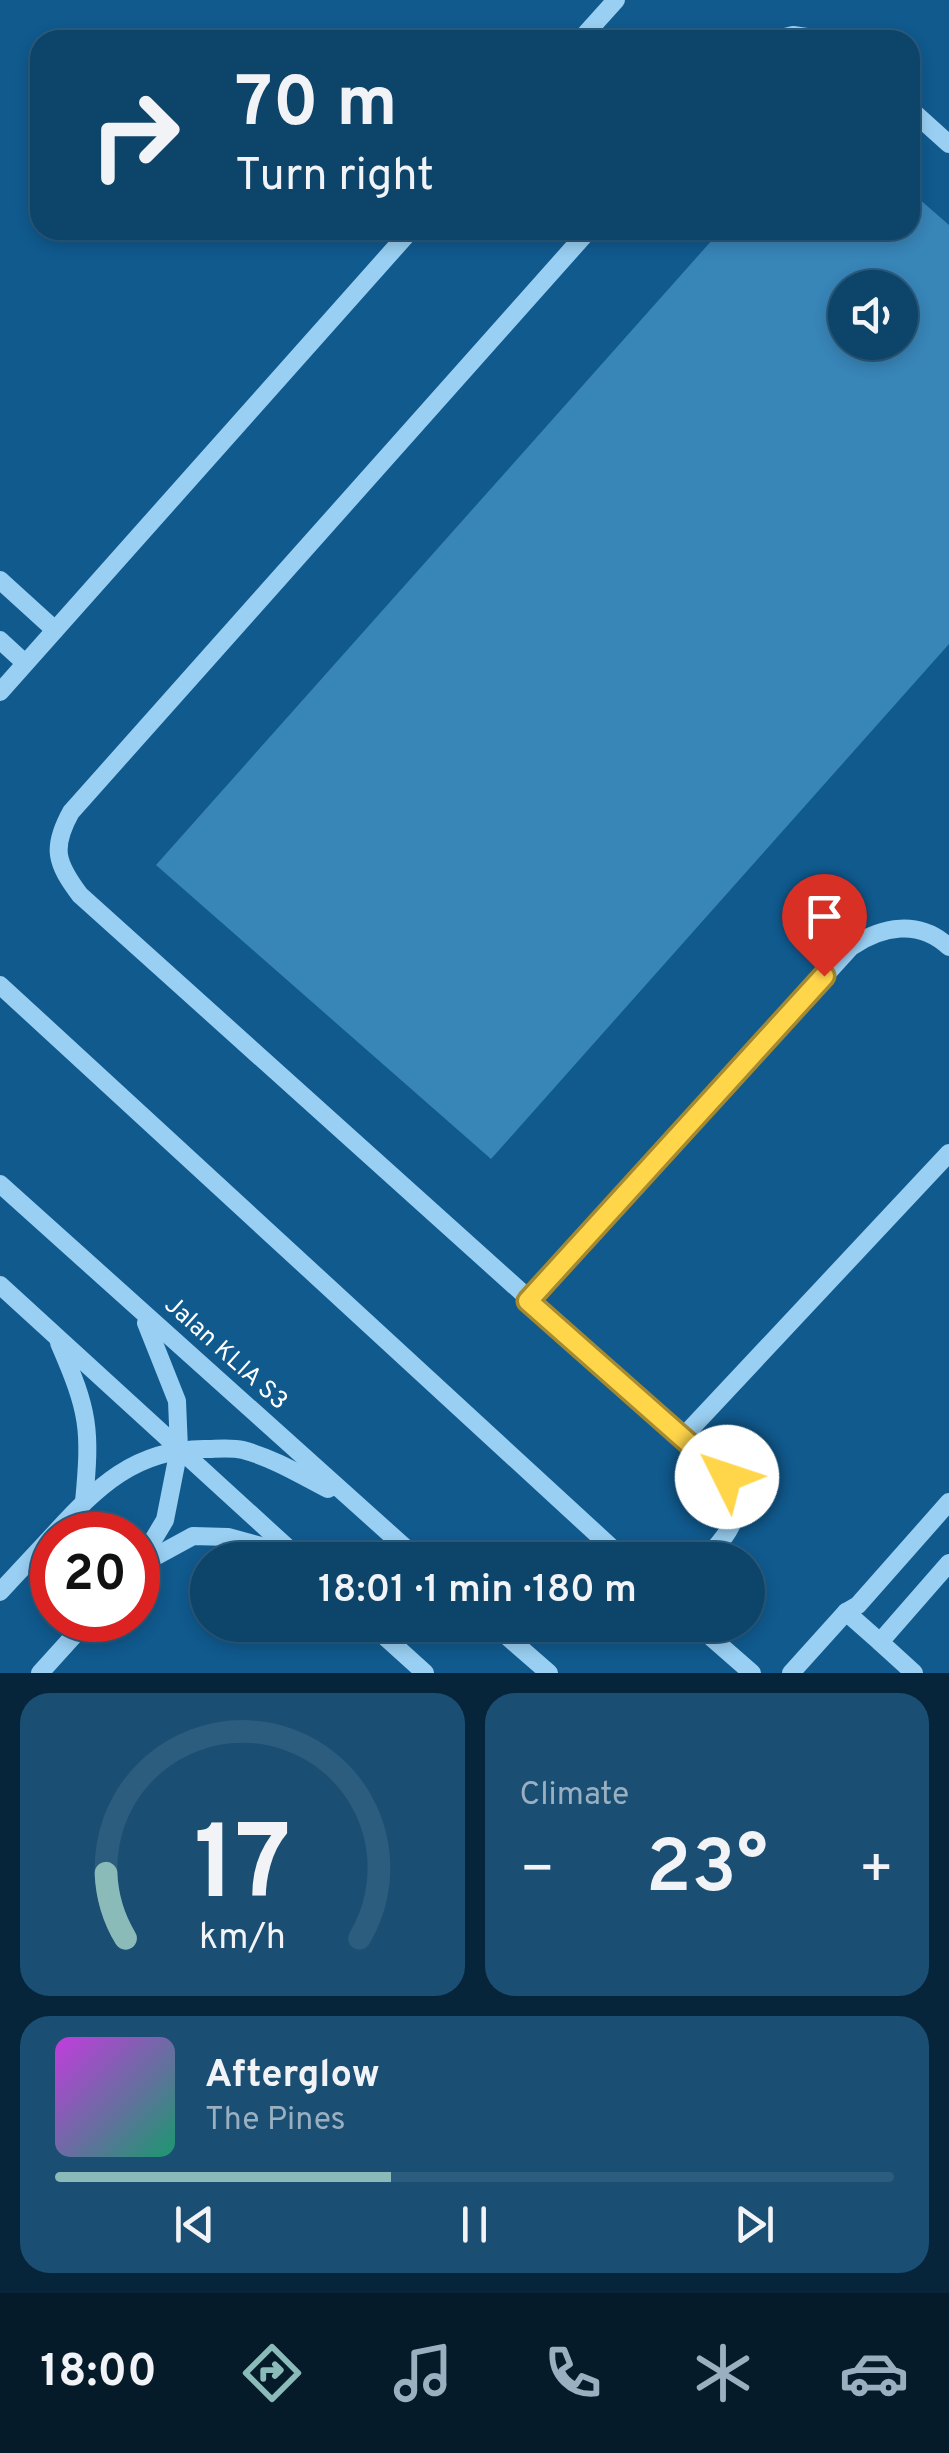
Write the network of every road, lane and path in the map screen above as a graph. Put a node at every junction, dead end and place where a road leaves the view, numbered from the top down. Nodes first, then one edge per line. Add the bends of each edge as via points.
1 (616, 0) edge
2 (589, 30) edge
3 (920, 118) edge
4 (949, 144) edge
5 (402, 240) edge
6 (581, 240) edge
7 (0, 580) edge
8 (55, 630) junction
9 (0, 640) edge
10 (25, 664) junction
11 (0, 692) edge
12 (949, 947) edge
13 (0, 984) edge
14 (949, 1153) edge
15 (0, 1184) edge
16 (0, 1286) edge
17 (528, 1301) junction
18 (142, 1313) junction
19 (56, 1336) junction
20 (682, 1438) junction
21 (179, 1448) junction
22 (350, 1500) junction
23 (84, 1502) junction
24 (949, 1502) edge
25 (75, 1512) edge
26 (160, 1527) edge
27 (247, 1542) edge
28 (282, 1542) edge
29 (398, 1542) edge
30 (606, 1542) edge
31 (718, 1542) edge
32 (160, 1553) edge
33 (30, 1560) edge
34 (949, 1564) edge
35 (0, 1592) edge
36 (846, 1612) junction
37 (68, 1642) edge
38 (391, 1642) edge
39 (513, 1642) edge
40 (717, 1642) edge
41 (880, 1642) junction
42 (40, 1673) edge
43 (425, 1673) edge
44 (549, 1673) edge
45 (752, 1673) edge
46 (791, 1673) edge
47 (914, 1673) edge

1 - 2 street
3 - 4 street
5 - 8 street
6 - 17 street via 70,812 58,834 65,876 80,896
7 - 8 street
8 - 10 street
9 - 10 street
10 - 11 street
12 - 17 street via 895,927 851,947
13 - 30 street
14 - 20 street
15 - 18 street, Jalan KLIA S3
16 - 19 street
17 - 20 street
18 - 21 street via 177,1401
18 - 22 street, Jalan KLIA S3
19 - 21 street
19 - 23 street via 84,1400 90,1441
20 - 31 street via 735,1491 732,1525
21 - 22 street via 238,1448
21 - 23 street via 140,1459
21 - 26 street
21 - 28 street
22 - 29 street, Jalan KLIA S3
23 - 25 street
24 - 36 street
27 - 32 street via 192,1536
33 - 35 street
34 - 41 street
36 - 41 street
36 - 46 street
37 - 42 street
38 - 43 street
39 - 44 street
40 - 45 street
41 - 47 street

